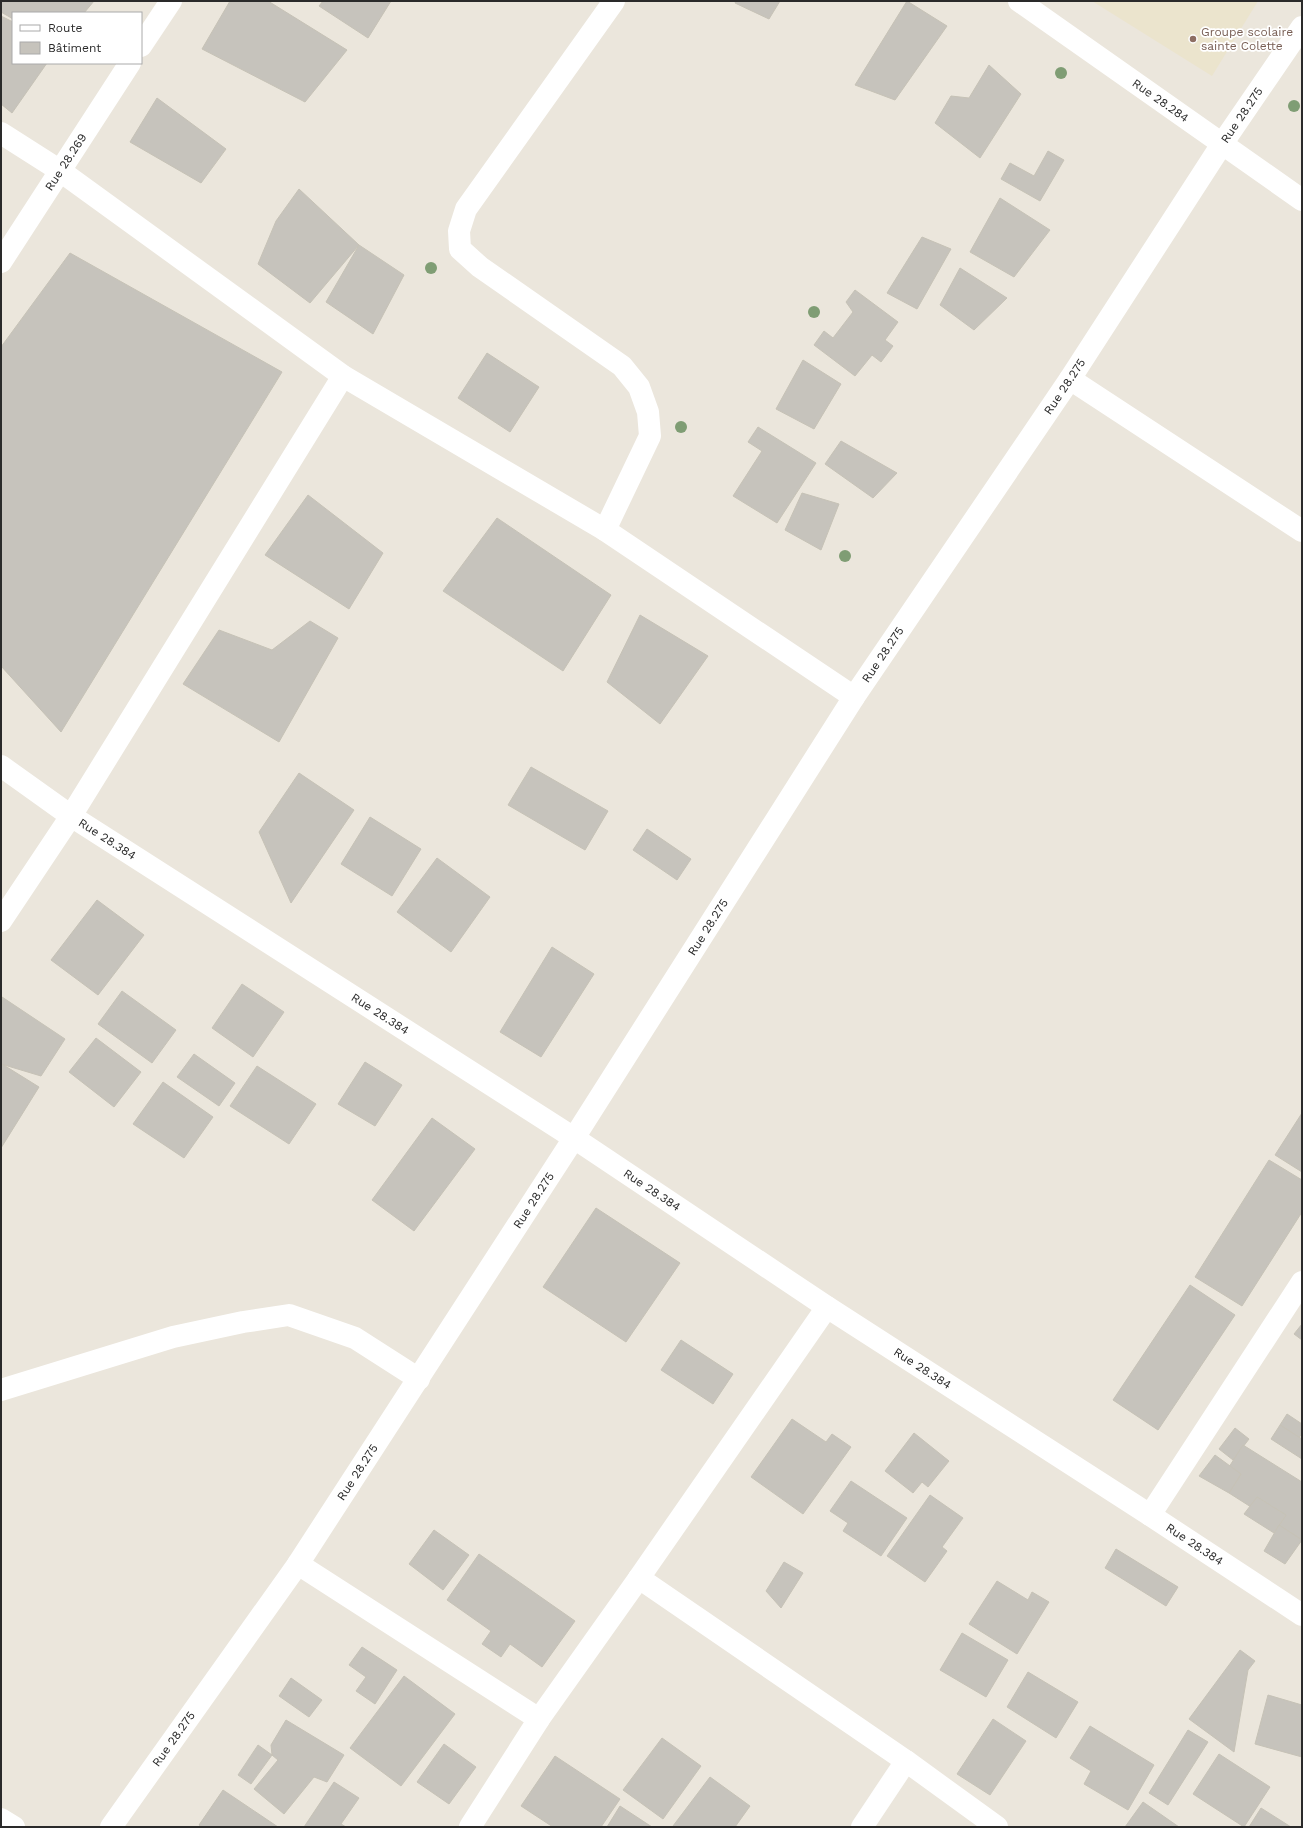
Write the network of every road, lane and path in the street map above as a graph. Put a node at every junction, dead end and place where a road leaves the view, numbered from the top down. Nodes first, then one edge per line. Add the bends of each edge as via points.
1 (171, 1) edge
2 (614, 1) edge
3 (1019, 1) edge
4 (1302, 27) edge
5 (142, 44) edge
6 (129, 64) edge
7 (1, 133) edge
8 (1222, 144) junction
9 (59, 170) junction
10 (1302, 200) edge
11 (1, 262) edge
12 (343, 376) junction
13 (1070, 379) junction
14 (605, 530) junction
15 (1302, 531) edge
16 (854, 697) junction
17 (1, 766) edge
18 (71, 816) junction
19 (1, 922) edge
20 (574, 1138) junction
21 (1302, 1282) edge
22 (827, 1307) junction
23 (419, 1379) junction
24 (1, 1390) edge
25 (1150, 1515) junction
26 (298, 1564) junction
27 (639, 1578) junction
28 (1302, 1615) edge
29 (539, 1718) junction
30 (906, 1761) junction
31 (1, 1819) edge
32 (14, 1827) edge
33 (112, 1827) edge
34 (470, 1827) edge
35 (862, 1827) edge
36 (997, 1827) edge

1 - 5 street
2 - 14 street via 466,209 459,232 460,249 480,267 622,366 639,387 648,412 650,436
3 - 8 street, Rue 28.284
4 - 8 street, Rue 28.275
6 - 9 street, Rue 28.269
7 - 9 street
8 - 10 street, Rue 28.284
8 - 13 street, Rue 28.275
9 - 11 street, Rue 28.269
9 - 12 street
12 - 14 street
12 - 18 street
13 - 15 street
13 - 16 street, Rue 28.275
14 - 16 street
16 - 20 street, Rue 28.275
17 - 18 street, Rue 28.384
18 - 19 street
18 - 20 street, Rue 28.384
20 - 22 street, Rue 28.384
20 - 23 street, Rue 28.275
21 - 25 street
22 - 25 street, Rue 28.384
22 - 27 street
23 - 24 street via 355,1338 289,1315 173,1336
23 - 26 street, Rue 28.275
25 - 28 street, Rue 28.384
26 - 29 street
26 - 33 street, Rue 28.275
27 - 29 street
27 - 30 street
29 - 34 street
30 - 35 street
30 - 36 street
31 - 32 street

